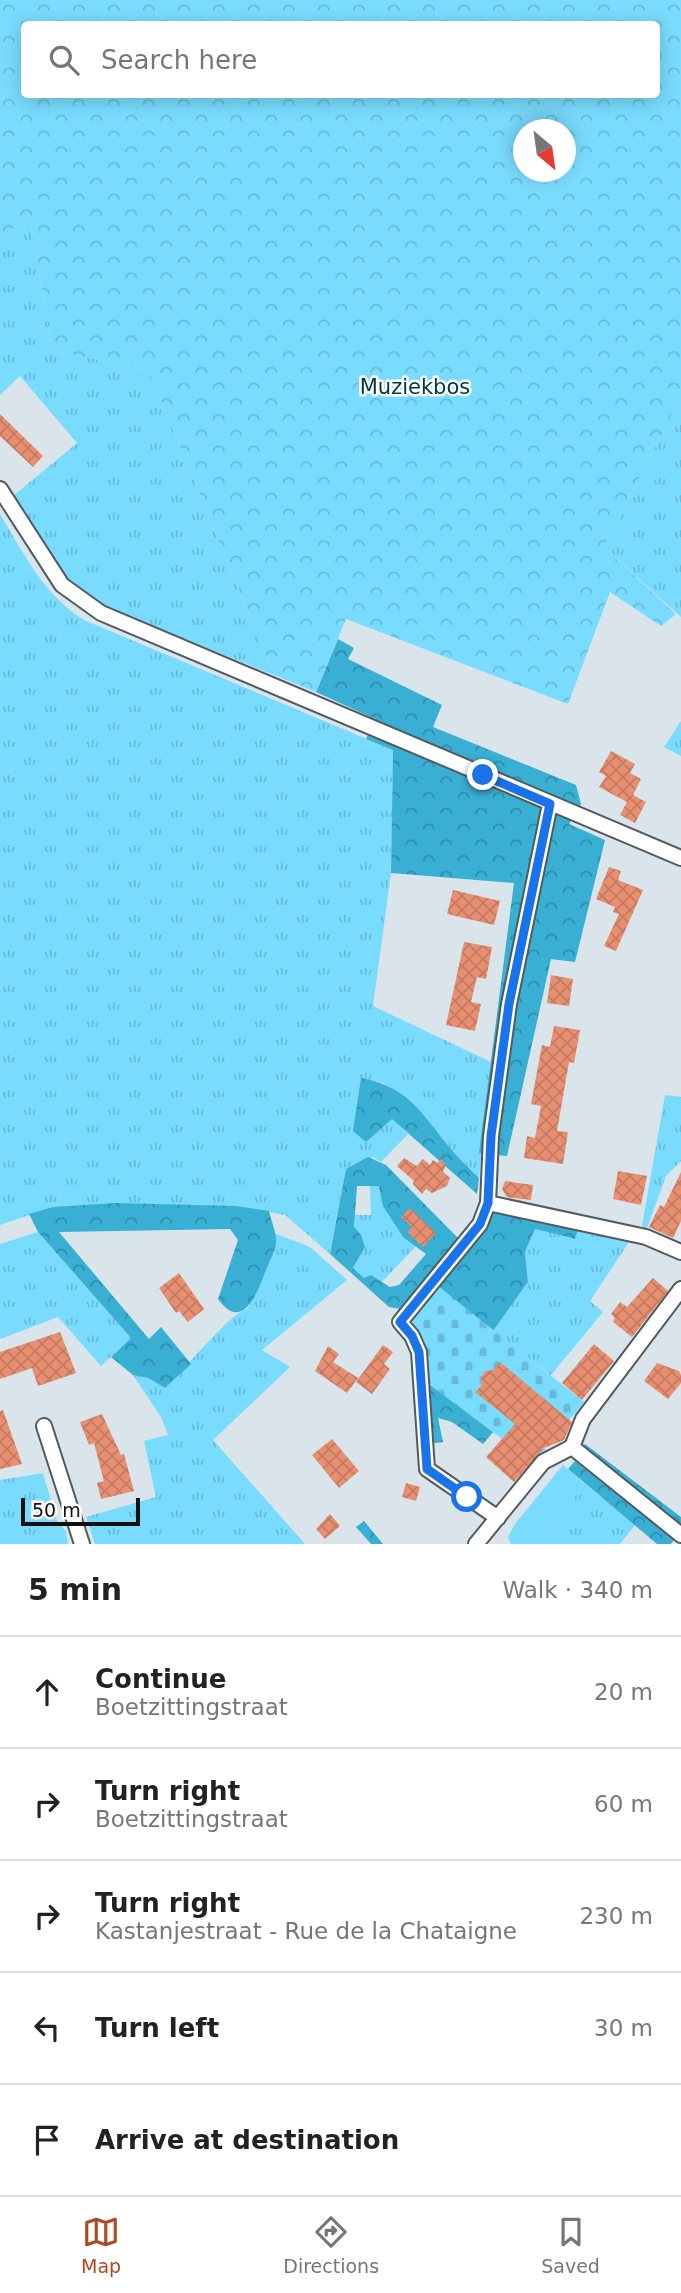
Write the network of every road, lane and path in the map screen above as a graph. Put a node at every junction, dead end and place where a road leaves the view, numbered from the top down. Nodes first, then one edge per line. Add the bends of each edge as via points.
1 (0, 489) edge
2 (550, 804) junction
3 (681, 858) edge
4 (488, 1203) junction
5 (681, 1252) edge
6 (681, 1289) edge
7 (44, 1426) dead end
8 (572, 1447) junction
9 (498, 1518) junction
10 (681, 1535) edge
11 (82, 1544) edge
12 (476, 1544) edge

1 - 2 street via 62,585 101,613
2 - 3 street
2 - 4 street via 509,1004 491,1136
4 - 5 street via 646,1237
4 - 9 street via 480,1224 400,1322 419,1352 427,1469
6 - 8 street via 583,1419
7 - 11 street
8 - 9 street via 543,1462
8 - 10 street
9 - 12 street

